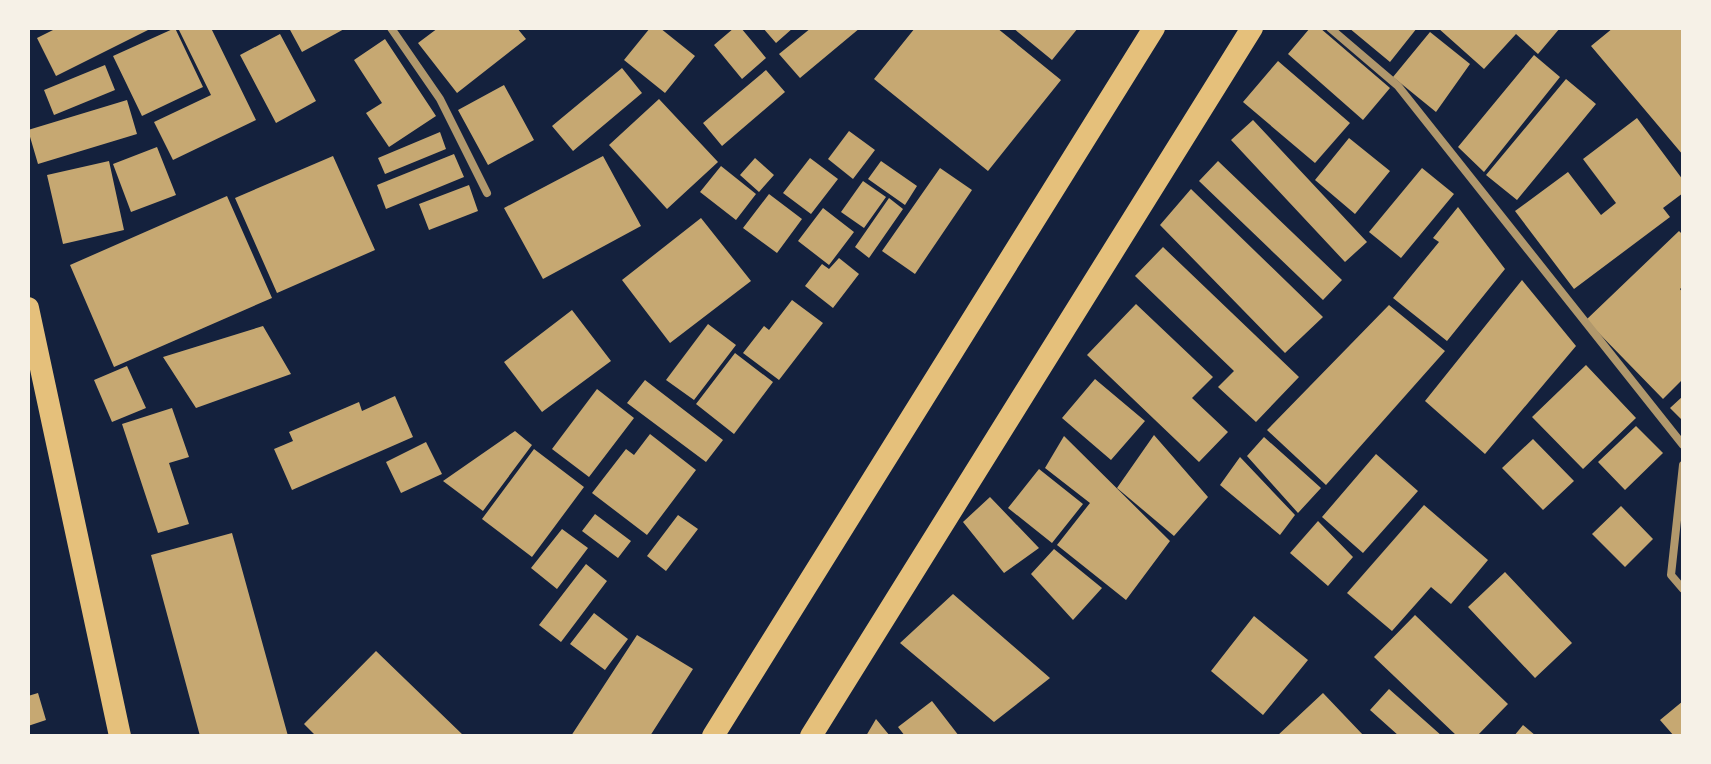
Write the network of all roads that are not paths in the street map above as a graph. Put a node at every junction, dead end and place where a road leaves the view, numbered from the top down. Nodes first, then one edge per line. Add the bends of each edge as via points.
1 (391, 28) edge
2 (1154, 28) edge
3 (1252, 28) edge
4 (1330, 28) edge
5 (487, 193) dead end
6 (28, 308) edge
7 (1683, 445) edge
8 (1683, 465) edge
9 (1683, 589) edge
10 (120, 736) edge
11 (713, 736) edge
12 (811, 736) edge

1 - 5 street via 440,99
2 - 11 highway
3 - 12 highway
4 - 7 street via 1398,86
6 - 10 highway
8 - 9 street via 1671,575

